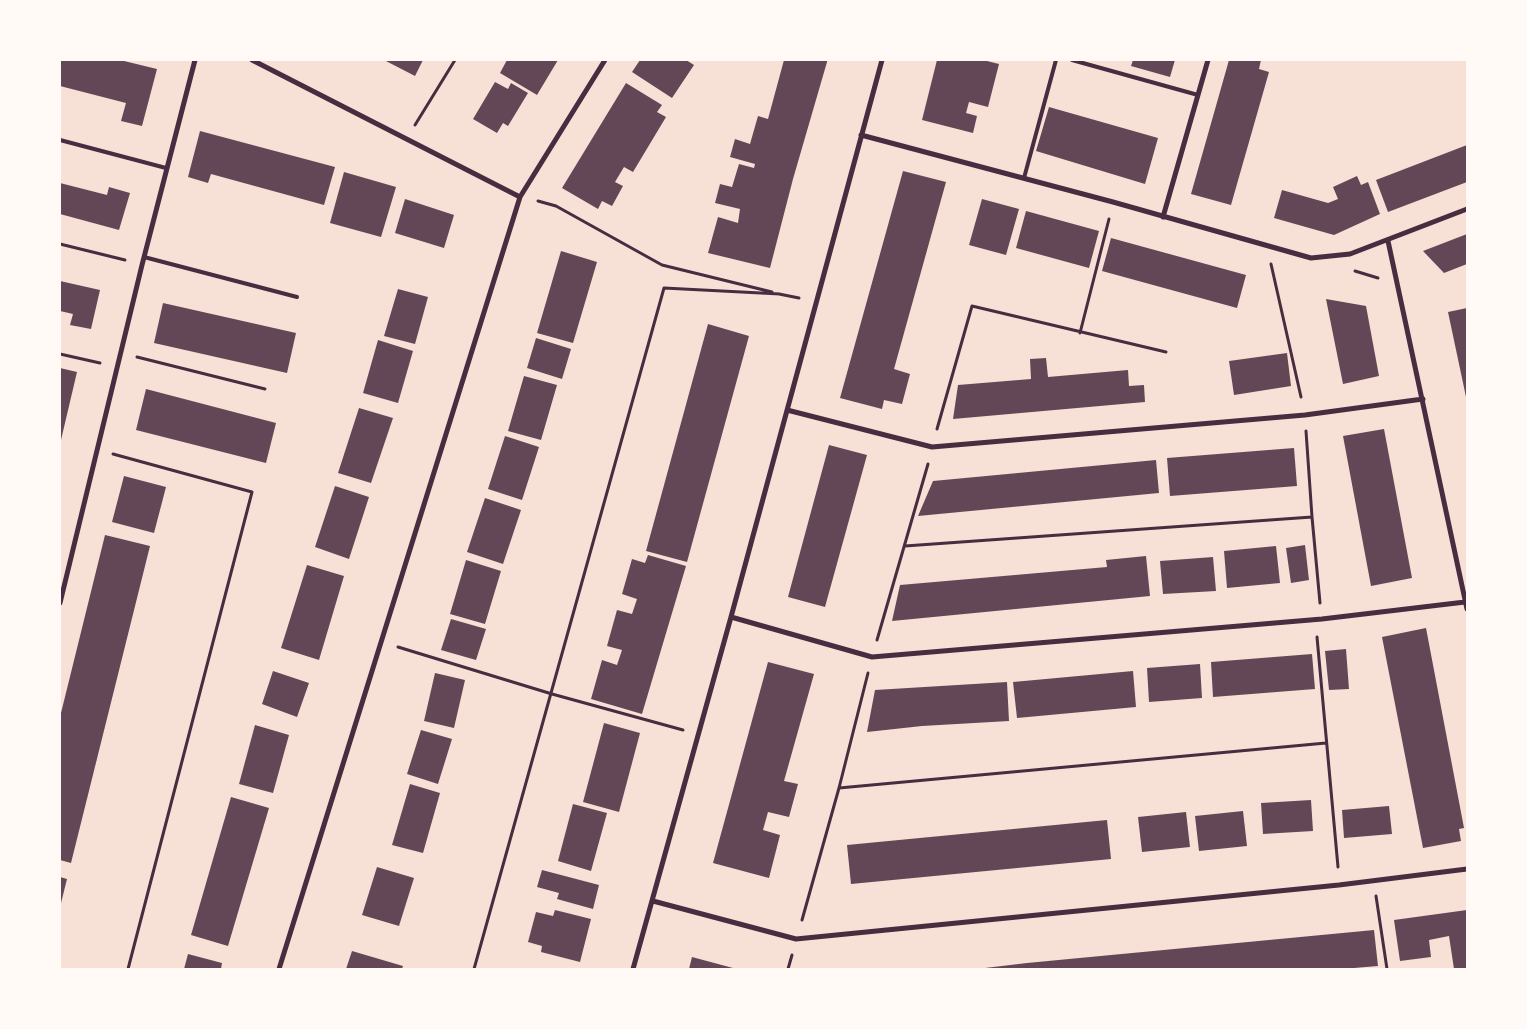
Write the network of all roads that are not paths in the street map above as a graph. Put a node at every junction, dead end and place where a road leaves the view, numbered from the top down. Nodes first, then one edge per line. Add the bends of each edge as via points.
1 (195, 60) edge
2 (252, 60) edge
3 (605, 60) edge
4 (882, 60) edge
5 (1056, 60) edge
6 (1072, 60) edge
7 (1208, 60) edge
8 (1198, 95) junction
9 (861, 135) junction
10 (60, 140) edge
11 (166, 168) junction
12 (1024, 178) junction
13 (520, 197) junction
14 (1467, 209) edge
15 (1163, 217) junction
16 (1388, 240) junction
17 (144, 258) junction
18 (296, 297) dead end
19 (1423, 399) junction
20 (787, 410) junction
21 (1465, 602) junction
22 (60, 603) edge
23 (1467, 609) edge
24 (731, 617) junction
25 (1467, 869) edge
26 (653, 901) junction
27 (279, 969) edge
28 (634, 969) edge

1 - 11 street
2 - 13 street
3 - 13 street
4 - 9 street
5 - 12 lane
6 - 8 lane
7 - 8 street
8 - 15 street
9 - 12 street
9 - 20 street
10 - 11 lane
11 - 17 street
12 - 15 street
13 - 27 street
14 - 16 street
15 - 16 street via 1311,258 1350,254
16 - 19 street
17 - 18 lane
17 - 22 street
19 - 20 street via 1305,415 932,446
19 - 21 street
20 - 24 street
21 - 23 street
21 - 24 street via 1322,619 872,657
24 - 26 street
25 - 26 street via 1340,885 796,939
26 - 28 street

